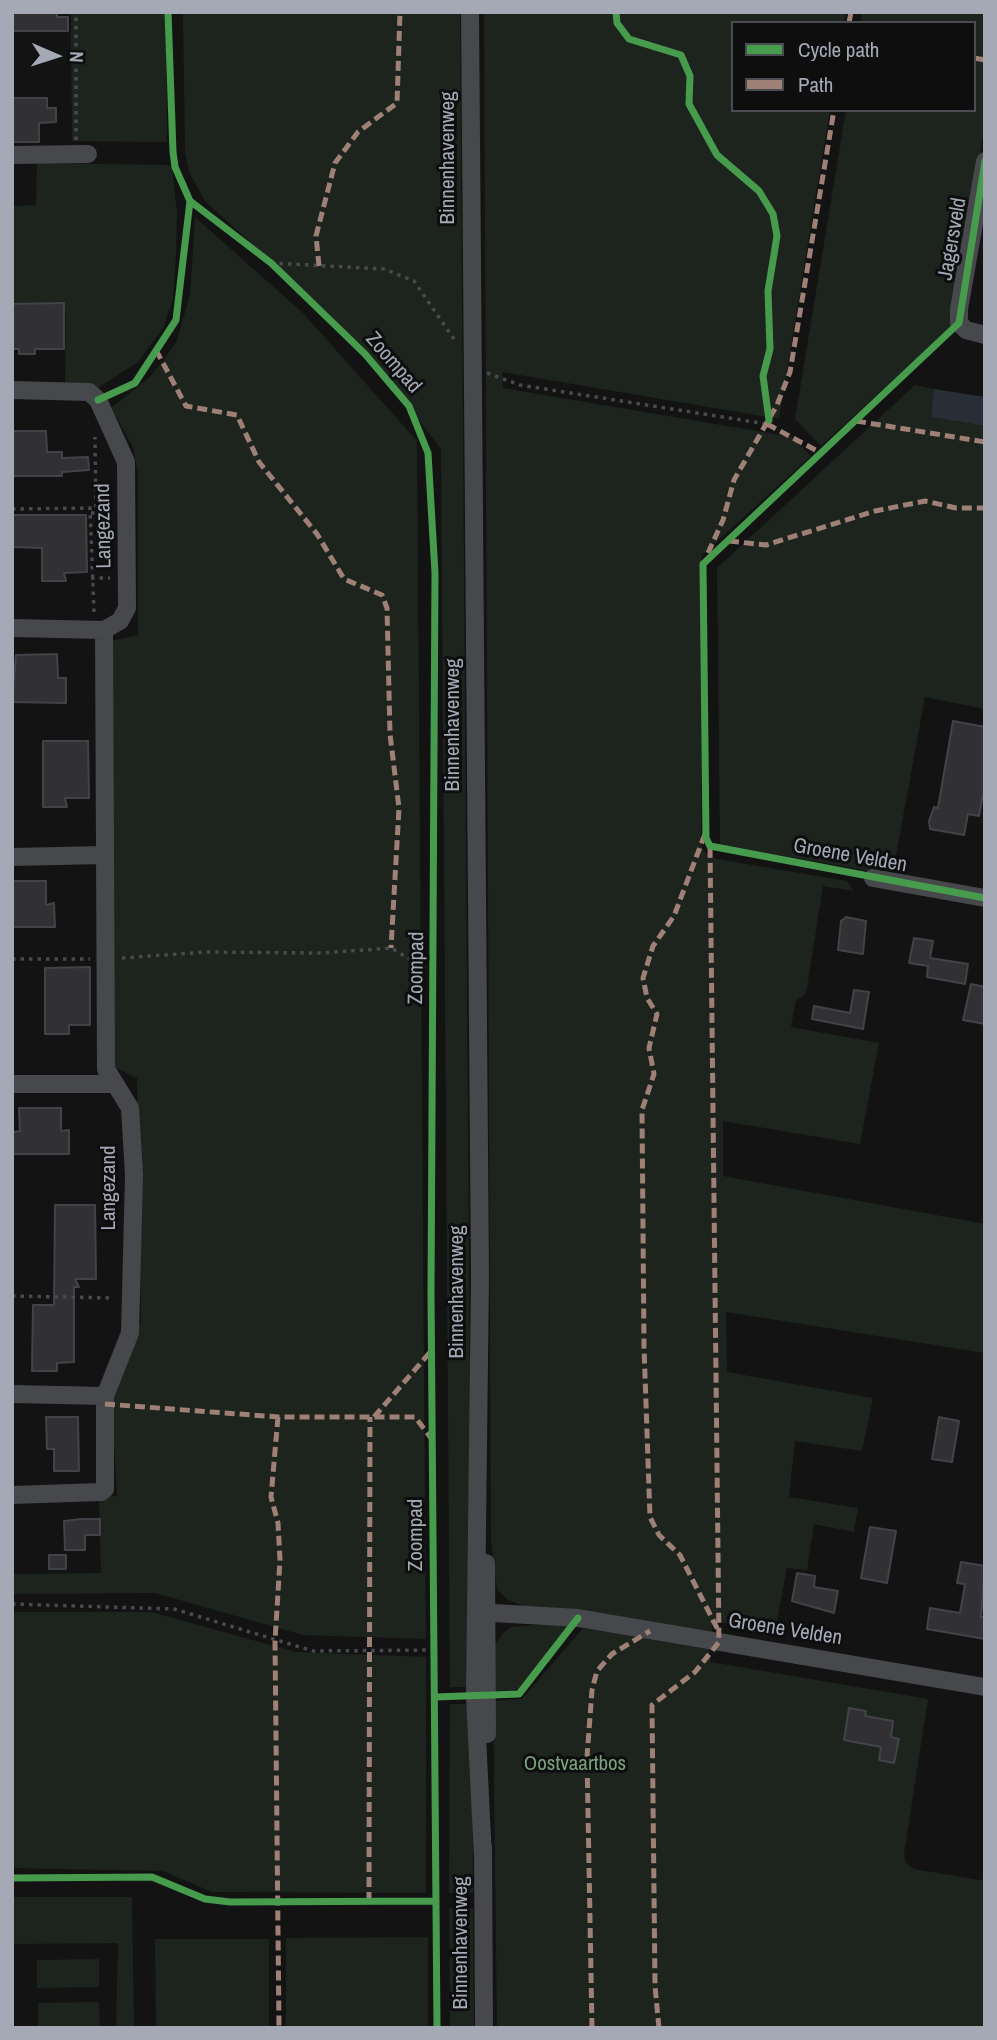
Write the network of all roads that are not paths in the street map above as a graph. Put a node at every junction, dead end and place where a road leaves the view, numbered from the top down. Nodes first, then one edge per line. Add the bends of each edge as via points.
1 (470, 12) edge
2 (82, 154) road end
3 (12, 155) edge
4 (985, 161) edge
5 (985, 334) edge
6 (12, 390) edge
7 (12, 628) edge
8 (99, 630) junction
9 (104, 855) junction
10 (12, 857) edge
11 (873, 878) dead end
12 (985, 898) edge
13 (12, 1084) edge
14 (113, 1084) junction
15 (12, 1394) edge
16 (105, 1396) junction
17 (12, 1495) edge
18 (482, 1612) junction
19 (985, 1687) edge
20 (484, 2028) edge

1 - 18 street, Binnenhavenweg
2 - 3 street
4 - 5 street, Jagersveld via 959,323 965,330
6 - 8 street, Langezand via 89,392 98,400 126,462 127,608 120,621
7 - 8 street
8 - 9 street, Langezand
9 - 10 street
9 - 14 street, Langezand via 106,1069
11 - 12 street, Groene Velden
13 - 14 street
14 - 16 street, Langezand via 130,1108 134,1175 130,1333
15 - 16 street
16 - 17 street, Langezand via 105,1489
18 - 19 street, Groene Velden via 578,1618
18 - 20 street, Binnenhavenweg via 475,1696 483,1858

